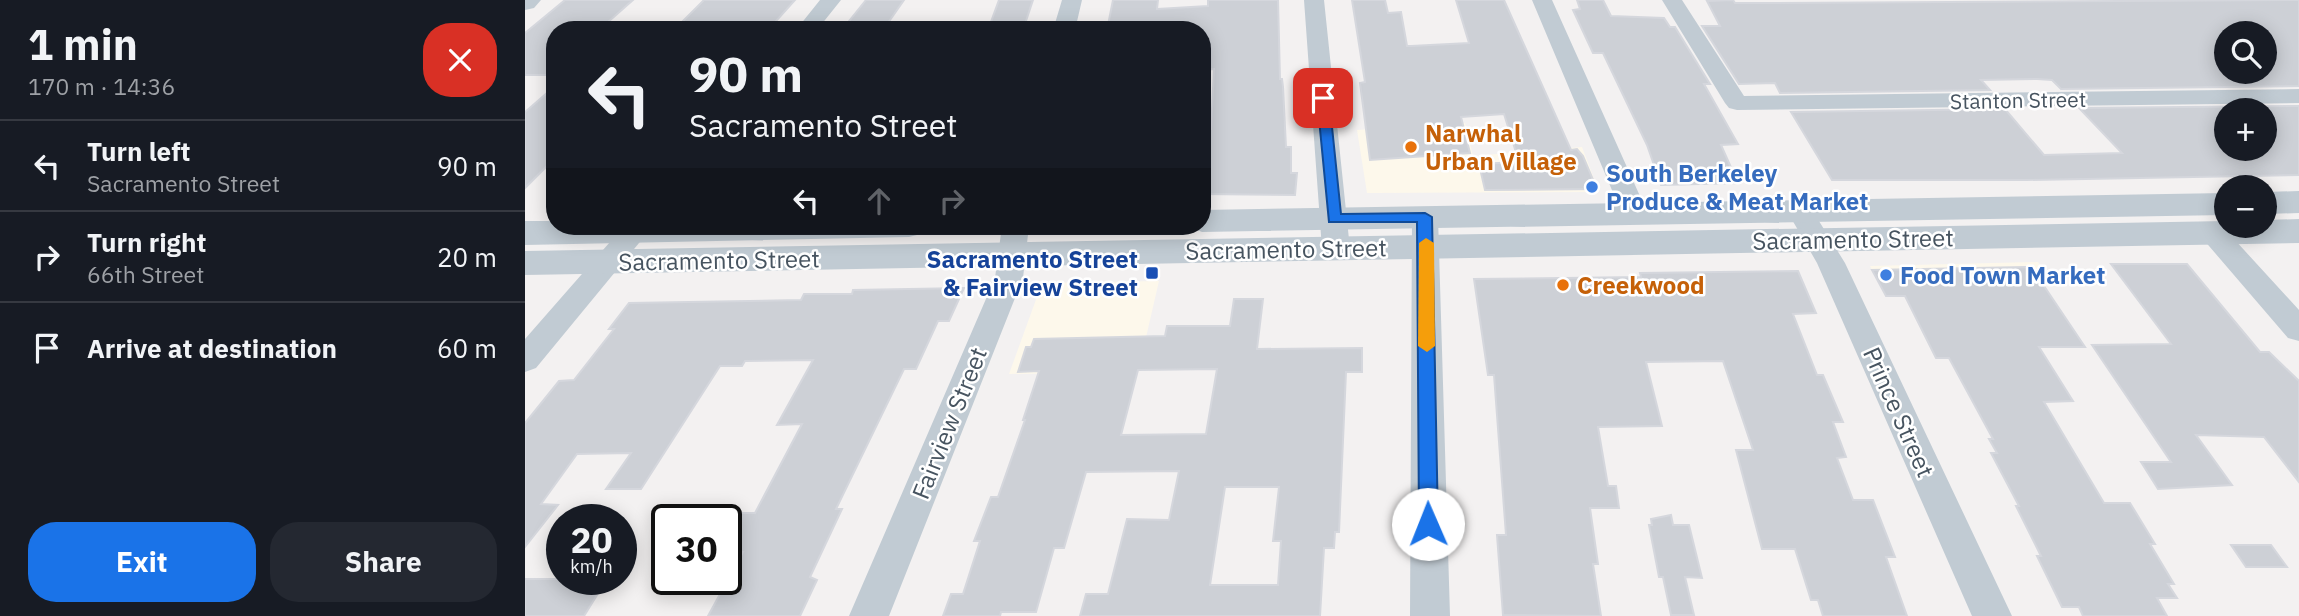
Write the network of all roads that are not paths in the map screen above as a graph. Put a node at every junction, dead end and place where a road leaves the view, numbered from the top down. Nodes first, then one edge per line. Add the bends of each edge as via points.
1 (831, 0) edge
2 (1072, 0) edge
3 (1314, 0) edge
4 (1542, 0) edge
5 (1672, 0) edge
6 (814, 21) edge
7 (1066, 21) edge
8 (2299, 96) edge
9 (2299, 202) edge
10 (2277, 203) edge
11 (1635, 214) junction
12 (2214, 218) edge
13 (1211, 222) edge
14 (1809, 225) junction
15 (2277, 228) edge
16 (546, 232) edge
17 (1426, 232) junction
18 (2299, 232) edge
19 (525, 233) edge
20 (1335, 234) junction
21 (631, 235) edge
22 (2234, 238) edge
23 (1013, 240) edge
24 (609, 261) junction
25 (525, 263) edge
26 (2299, 330) edge
27 (525, 360) edge
28 (869, 616) edge
29 (1430, 616) edge
30 (1992, 616) edge

1 - 6 street
2 - 7 street
3 - 20 street
4 - 11 street
5 - 8 street, Stanton Street via 1737,103
9 - 10 street
11 - 14 street, Sacramento Street
11 - 17 street, Sacramento Street
12 - 14 street, Sacramento Street
13 - 20 street, Sacramento Street
14 - 17 street, Sacramento Street
14 - 30 street, Prince Street via 1831,263
15 - 18 street, Sacramento Street
16 - 19 street, Sacramento Street
17 - 20 street, Sacramento Street
17 - 29 street
20 - 23 street, Sacramento Street
21 - 24 street
22 - 26 street
23 - 24 street, Sacramento Street
23 - 28 street, Fairview Street via 1006,285
24 - 25 street, Sacramento Street
24 - 27 street

